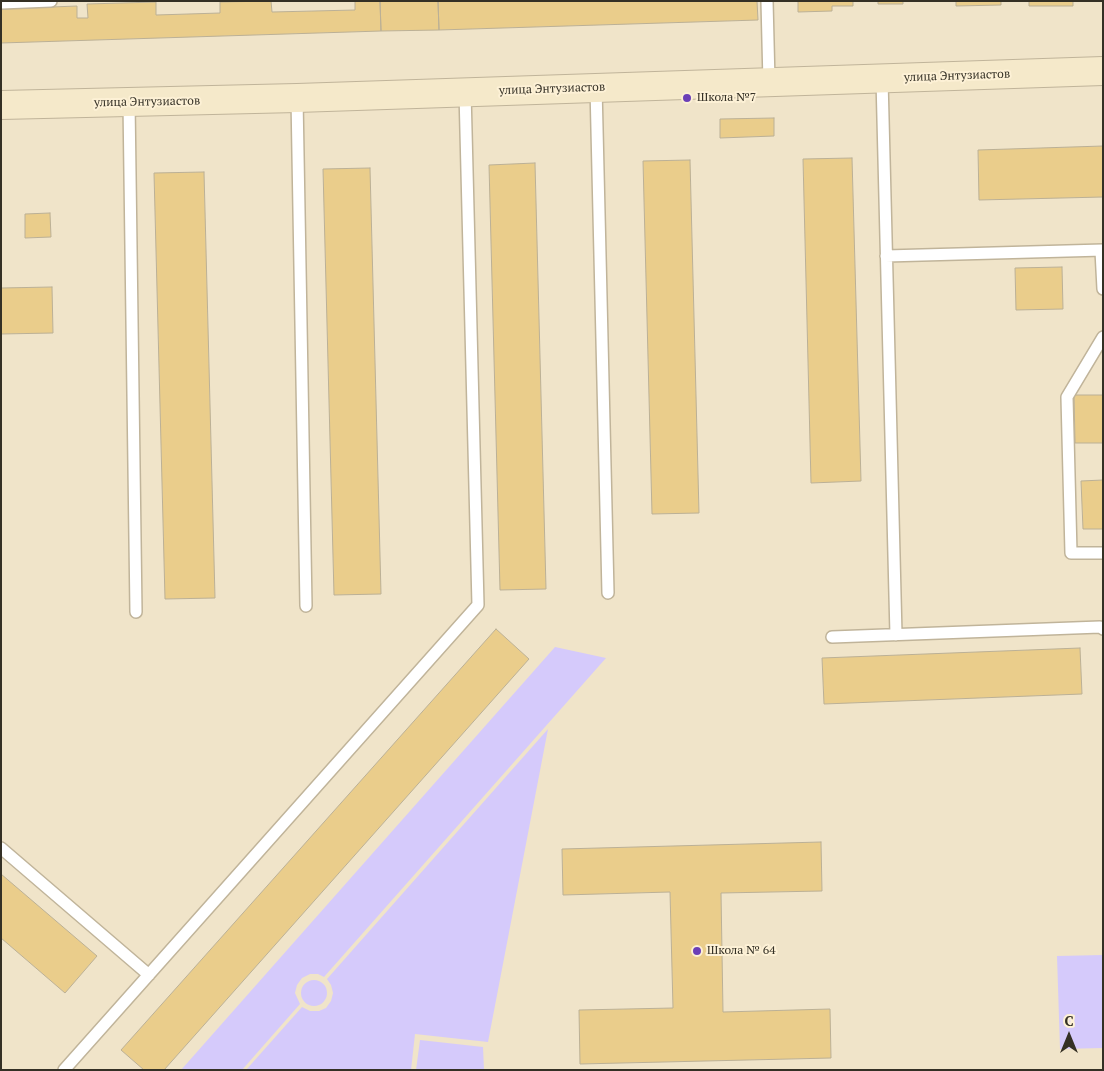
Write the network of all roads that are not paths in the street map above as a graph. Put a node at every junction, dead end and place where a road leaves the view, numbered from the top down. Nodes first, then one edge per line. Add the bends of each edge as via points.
1 (51, 1) edge
2 (767, 1) edge
3 (1, 3) edge
4 (1103, 71) edge
5 (882, 79) junction
6 (770, 82) junction
7 (596, 87) junction
8 (465, 92) junction
9 (297, 98) junction
10 (129, 102) junction
11 (1, 105) edge
12 (1102, 250) edge
13 (886, 256) junction
14 (1103, 289) edge
15 (1103, 337) edge
16 (1103, 553) edge
17 (608, 593) dead end
18 (306, 606) dead end
19 (136, 612) dead end
20 (1103, 629) edge
21 (896, 634) junction
22 (832, 637) dead end
23 (1, 848) edge
24 (149, 975) junction
25 (64, 1070) edge

1 - 3 lane
2 - 6 lane
4 - 5 main road, улица Энтузиастов
5 - 6 main road, улица Энтузиастов
5 - 13 lane
6 - 7 main road, улица Энтузиастов
7 - 8 main road, улица Энтузиастов
7 - 17 lane
8 - 9 main road, улица Энтузиастов
8 - 24 lane via 478,605
9 - 10 main road, улица Энтузиастов
9 - 18 lane
10 - 11 main road, улица Энтузиастов
10 - 19 lane
12 - 13 lane
12 - 14 lane
13 - 21 lane
15 - 16 lane via 1067,397 1071,553
20 - 21 lane
21 - 22 lane
23 - 24 lane
24 - 25 lane

